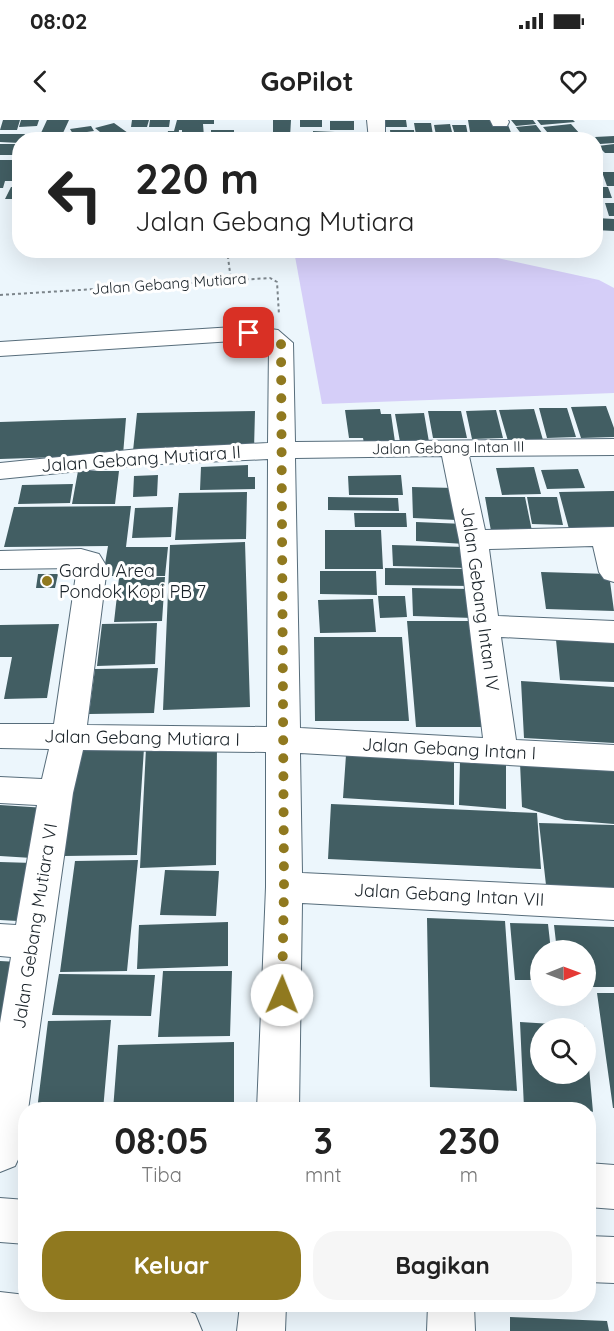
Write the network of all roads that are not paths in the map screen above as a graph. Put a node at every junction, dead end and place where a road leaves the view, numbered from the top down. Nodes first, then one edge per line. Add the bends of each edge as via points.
1 (0, 349) edge
2 (614, 447) edge
3 (454, 448) junction
4 (282, 451) junction
5 (1, 473) edge
6 (610, 536) edge
7 (473, 540) junction
8 (0, 560) edge
9 (614, 572) edge
10 (486, 626) junction
11 (614, 632) edge
12 (0, 736) edge
13 (69, 737) junction
14 (283, 740) junction
15 (501, 752) junction
16 (614, 758) edge
17 (0, 790) edge
18 (56, 793) junction
19 (284, 887) junction
20 (614, 904) edge
21 (16, 941) edge
22 (278, 1102) edge
23 (0, 1151) edge
24 (596, 1186) edge
25 (614, 1187) edge
26 (0, 1220) edge
27 (18, 1221) edge
28 (596, 1259) edge
29 (614, 1260) edge
30 (262, 1312) edge
31 (451, 1312) edge
32 (0, 1316) edge
33 (178, 1331) edge
34 (261, 1331) edge
35 (451, 1331) edge

1 - 4 street via 249,333 270,335 281,343
2 - 3 street, Jalan Gebang Intan III
3 - 4 street, Jalan Gebang Intan III
3 - 7 street, Jalan Gebang Intan IV
4 - 5 street, Jalan Gebang Mutiara II via 157,456
4 - 14 street
6 - 7 street
6 - 9 street
7 - 10 street, Jalan Gebang Intan IV
8 - 13 street, Jalan Gebang Mutiara VI via 81,558 92,567
10 - 11 street
10 - 15 street, Jalan Gebang Intan IV
12 - 13 street, Jalan Gebang Mutiara I
13 - 14 street, Jalan Gebang Mutiara I
13 - 18 street, Jalan Gebang Mutiara VI
14 - 15 street, Jalan Gebang Intan I
14 - 19 street
15 - 16 street, Jalan Gebang Intan I
17 - 18 street
18 - 21 street, Jalan Gebang Mutiara VI
19 - 20 street, Jalan Gebang Intan VII
19 - 22 street
21 - 23 street, Jalan Gebang Mutiara VI
24 - 25 street
26 - 27 street
28 - 29 street
30 - 34 street
31 - 35 street
32 - 33 street

